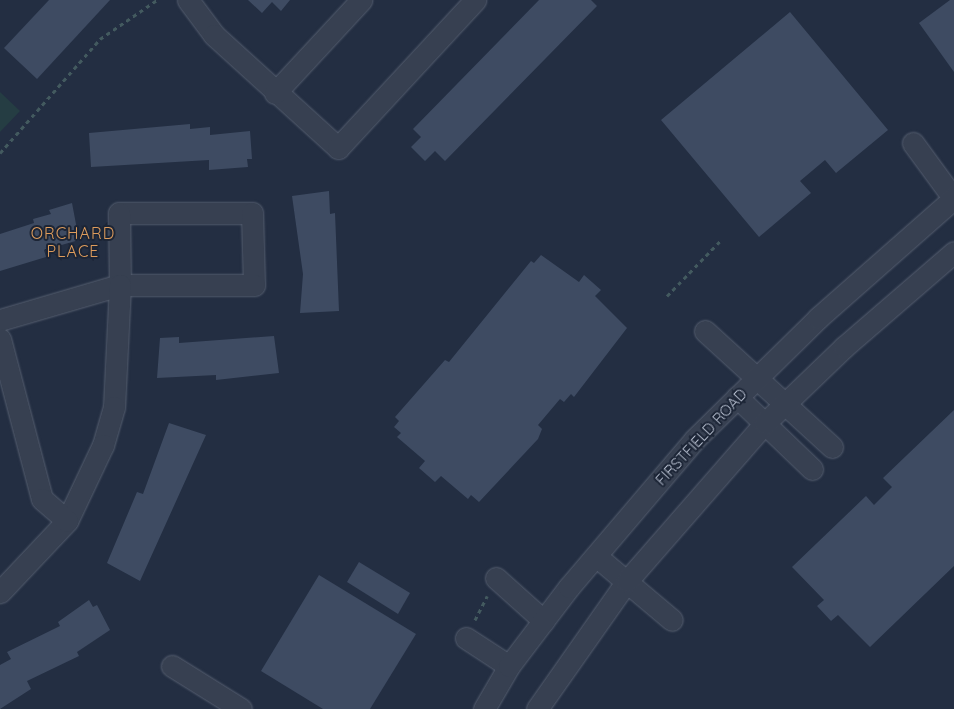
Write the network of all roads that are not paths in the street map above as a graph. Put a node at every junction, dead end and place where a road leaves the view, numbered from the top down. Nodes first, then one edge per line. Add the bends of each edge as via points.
1 (188, 0) edge
2 (361, 0) edge
3 (475, 0) edge
4 (274, 94) junction
5 (913, 143) dead end
6 (954, 199) edge
7 (954, 252) edge
8 (120, 285) junction
9 (0, 320) edge
10 (705, 331) dead end
11 (0, 339) edge
12 (757, 378) junction
13 (737, 397) junction
14 (785, 403) junction
15 (766, 423) junction
16 (832, 447) dead end
17 (812, 468) dead end
18 (67, 520) junction
19 (596, 556) junction
20 (496, 578) road end
21 (627, 581) junction
22 (0, 592) edge
23 (672, 620) dead end
24 (544, 621) junction
25 (466, 638) road end
26 (172, 666) dead end
27 (509, 666) junction
28 (242, 709) edge
29 (484, 709) edge
30 (537, 709) edge

1 - 4 street via 214,35
2 - 4 street
3 - 4 street via 338,148
5 - 6 street
6 - 12 street, FIRSTFIELD ROAD via 909,234
7 - 14 street
8 - 8 street via 254,285 252,213 119,213
8 - 9 street
8 - 18 street via 114,407 103,445
10 - 12 street
11 - 18 street via 42,499
12 - 13 street, FIRSTFIELD ROAD
12 - 14 street
13 - 15 street
13 - 19 street, FIRSTFIELD ROAD via 695,439
14 - 15 street
14 - 16 street
15 - 17 street
15 - 21 street
18 - 22 street
19 - 21 street
19 - 24 street, FIRSTFIELD ROAD
20 - 24 street
21 - 23 street
21 - 30 street
24 - 27 street, FIRSTFIELD ROAD
25 - 27 street
26 - 28 street
27 - 29 street, FIRSTFIELD ROAD

